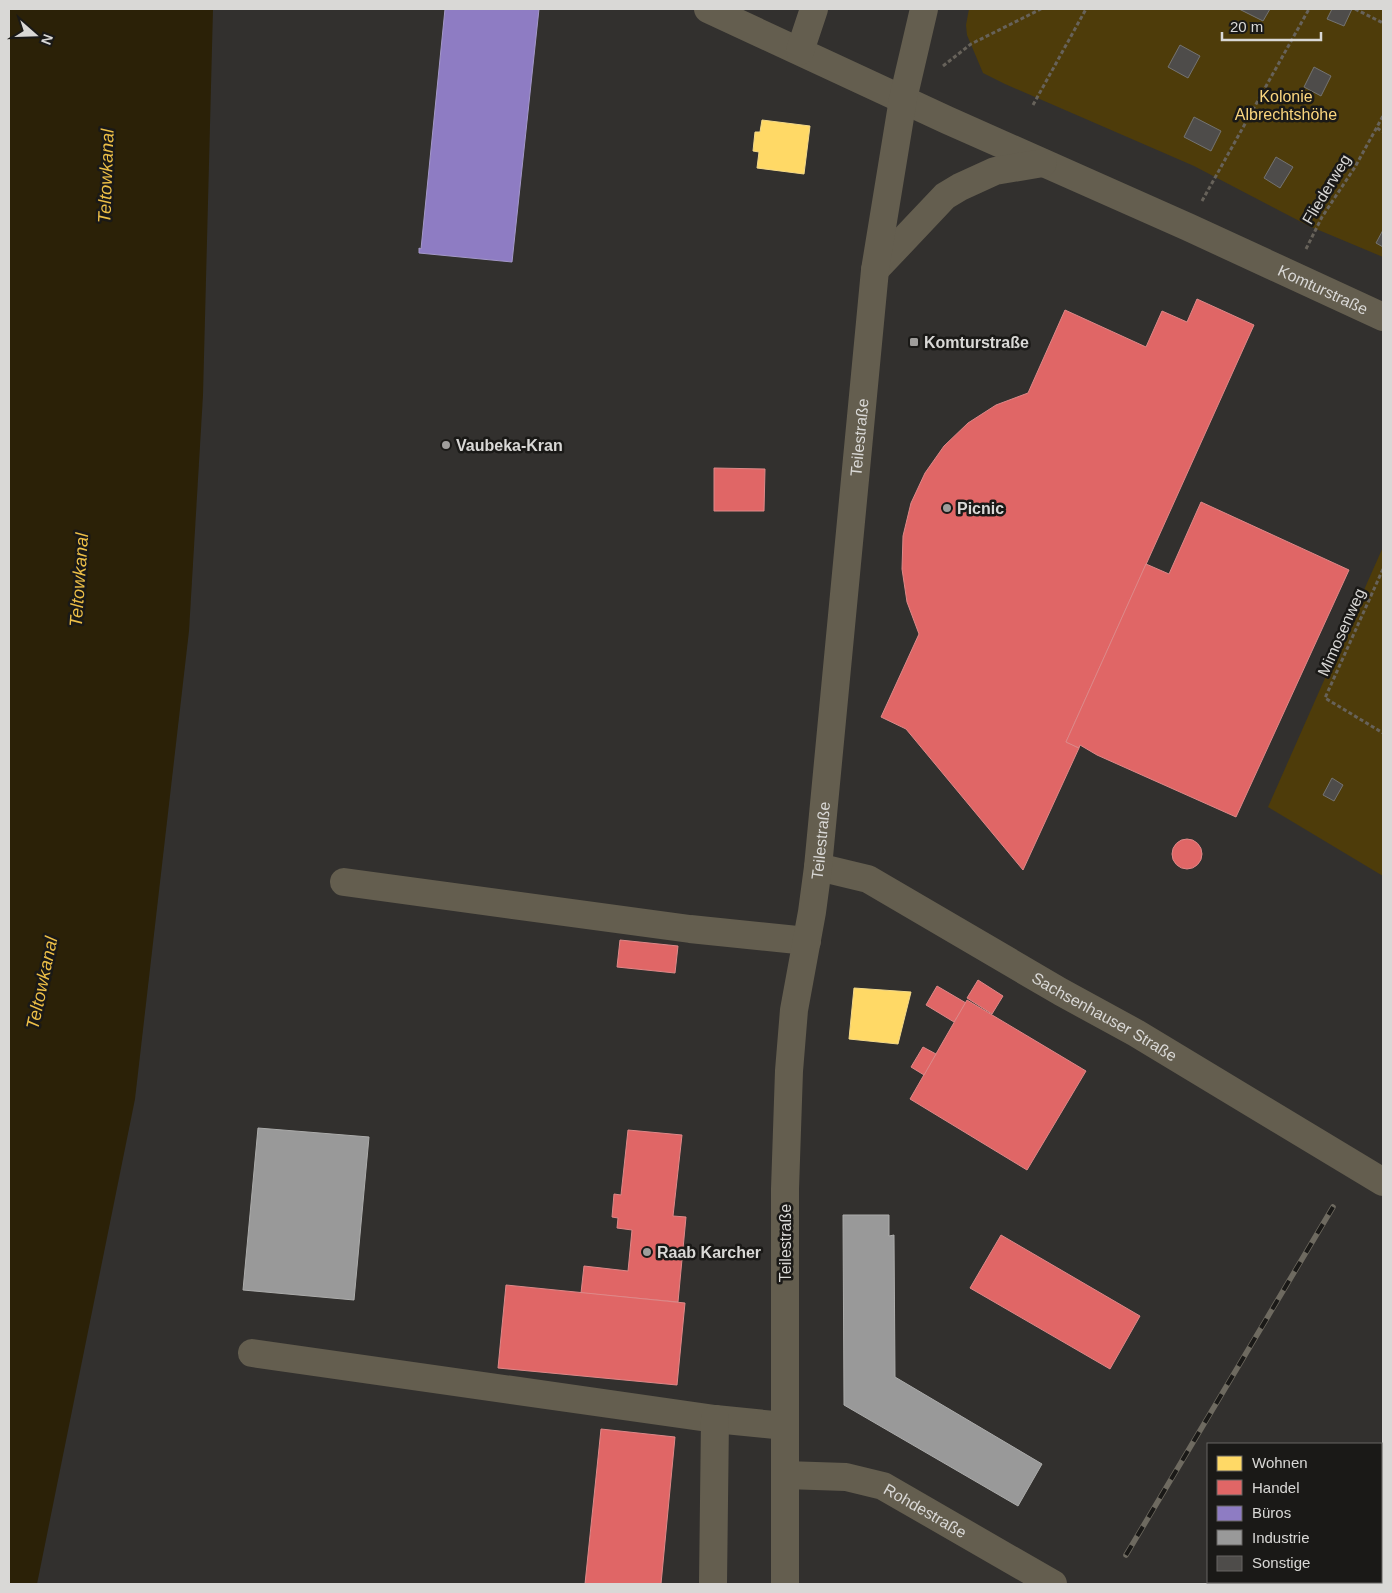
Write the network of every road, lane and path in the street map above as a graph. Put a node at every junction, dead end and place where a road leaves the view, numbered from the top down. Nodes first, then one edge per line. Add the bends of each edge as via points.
1 (708, 9) edge
2 (814, 9) edge
3 (924, 9) edge
4 (1041, 9) edge
5 (1086, 9) edge
6 (1309, 9) edge
7 (1355, 9) edge
8 (1383, 23) edge
9 (800, 51) junction
10 (957, 54) dead end
11 (903, 99) junction
12 (1034, 104) dead end
13 (1383, 116) edge
14 (1377, 128) junction
15 (1383, 132) edge
16 (1043, 164) junction
17 (1188, 228) junction
18 (875, 270) junction
19 (1292, 276) junction
20 (1383, 317) edge
21 (1383, 569) edge
22 (1383, 733) edge
23 (818, 867) junction
24 (344, 882) dead end
25 (807, 941) junction
26 (1383, 1182) edge
27 (252, 1353) dead end
28 (715, 1419) junction
29 (785, 1426) junction
30 (785, 1475) junction
31 (713, 1584) edge
32 (785, 1584) edge
33 (1053, 1584) edge

1 - 9 street, Komturstraße
2 - 9 street
3 - 11 street, Teilestraße
4 - 10 path
5 - 12 path
6 - 17 path
7 - 8 path
9 - 11 street, Komturstraße
11 - 16 street, Komturstraße
11 - 18 street, Teilestraße
13 - 14 path, Fliederweg
14 - 15 path
14 - 19 path, Fliederweg via 1322,217
16 - 17 street, Komturstraße
16 - 18 street via 995,172 945,196
17 - 19 street, Komturstraße
18 - 23 street, Teilestraße
19 - 20 street, Komturstraße
21 - 22 path, Mimosenweg via 1325,698
23 - 25 street, Teilestraße
23 - 26 street, Sachsenhauser Straße via 868,879 1136,1033
24 - 25 street
25 - 29 street, Teilestraße via 794,1010 789,1071 785,1190
27 - 28 street
28 - 29 street
28 - 31 street
29 - 30 street, Teilestraße
30 - 32 street, Teilestraße
30 - 33 street, Rohdestraße via 846,1477 882,1486

